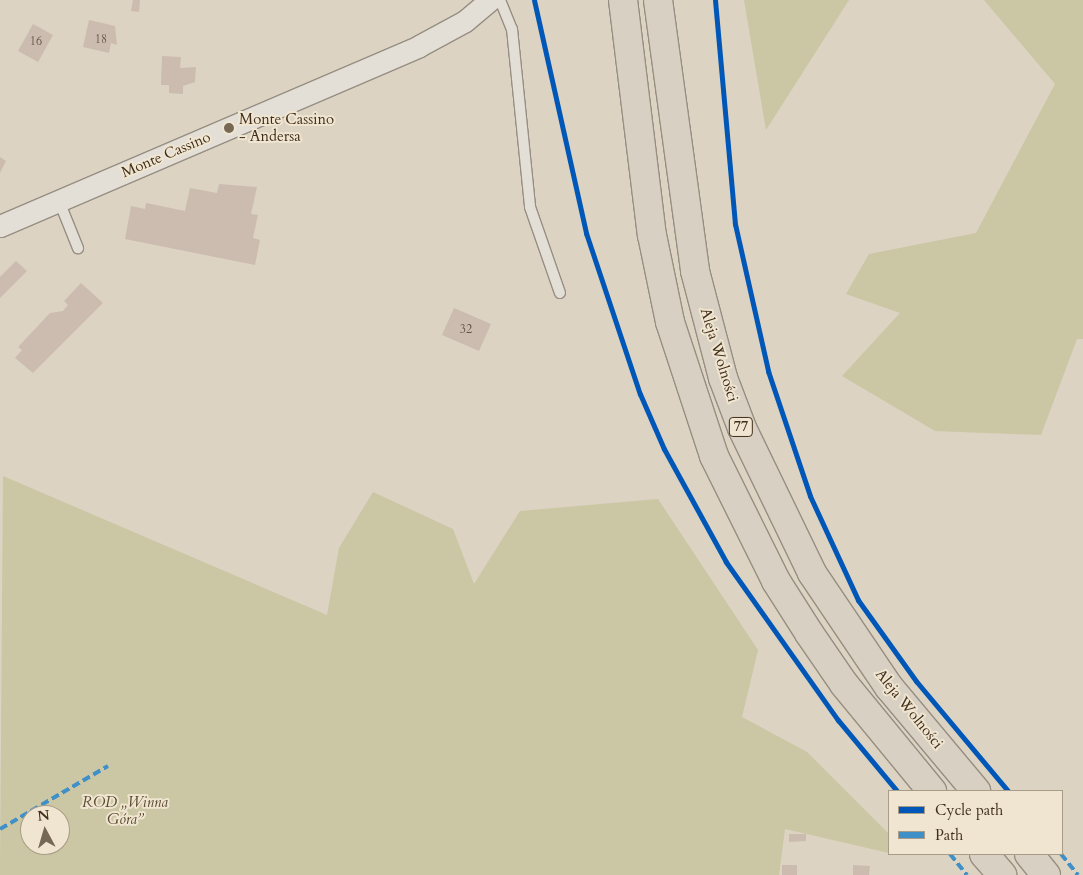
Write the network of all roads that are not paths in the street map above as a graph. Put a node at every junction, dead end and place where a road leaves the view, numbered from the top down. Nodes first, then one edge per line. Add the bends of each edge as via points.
1 (490, 0) edge
2 (500, 0) edge
3 (623, 0) edge
4 (658, 0) edge
5 (59, 201) junction
6 (0, 226) edge
7 (78, 248) dead end
8 (560, 293) dead end
9 (931, 790) edge
10 (975, 790) edge
11 (985, 855) edge
12 (1030, 855) edge
13 (1002, 875) edge
14 (1046, 875) edge

1 - 5 street, Monte Cassino via 465,22 419,46
2 - 8 lane via 512,28 530,207
3 - 9 highway, 77 via 652,235 670,322 714,456 776,581 809,634 844,684
4 - 10 highway, Aleja Wolności / 77 via 695,271 723,378 742,428 812,572 889,687
5 - 6 street, Monte Cassino
5 - 7 lane
11 - 13 highway
12 - 14 highway

